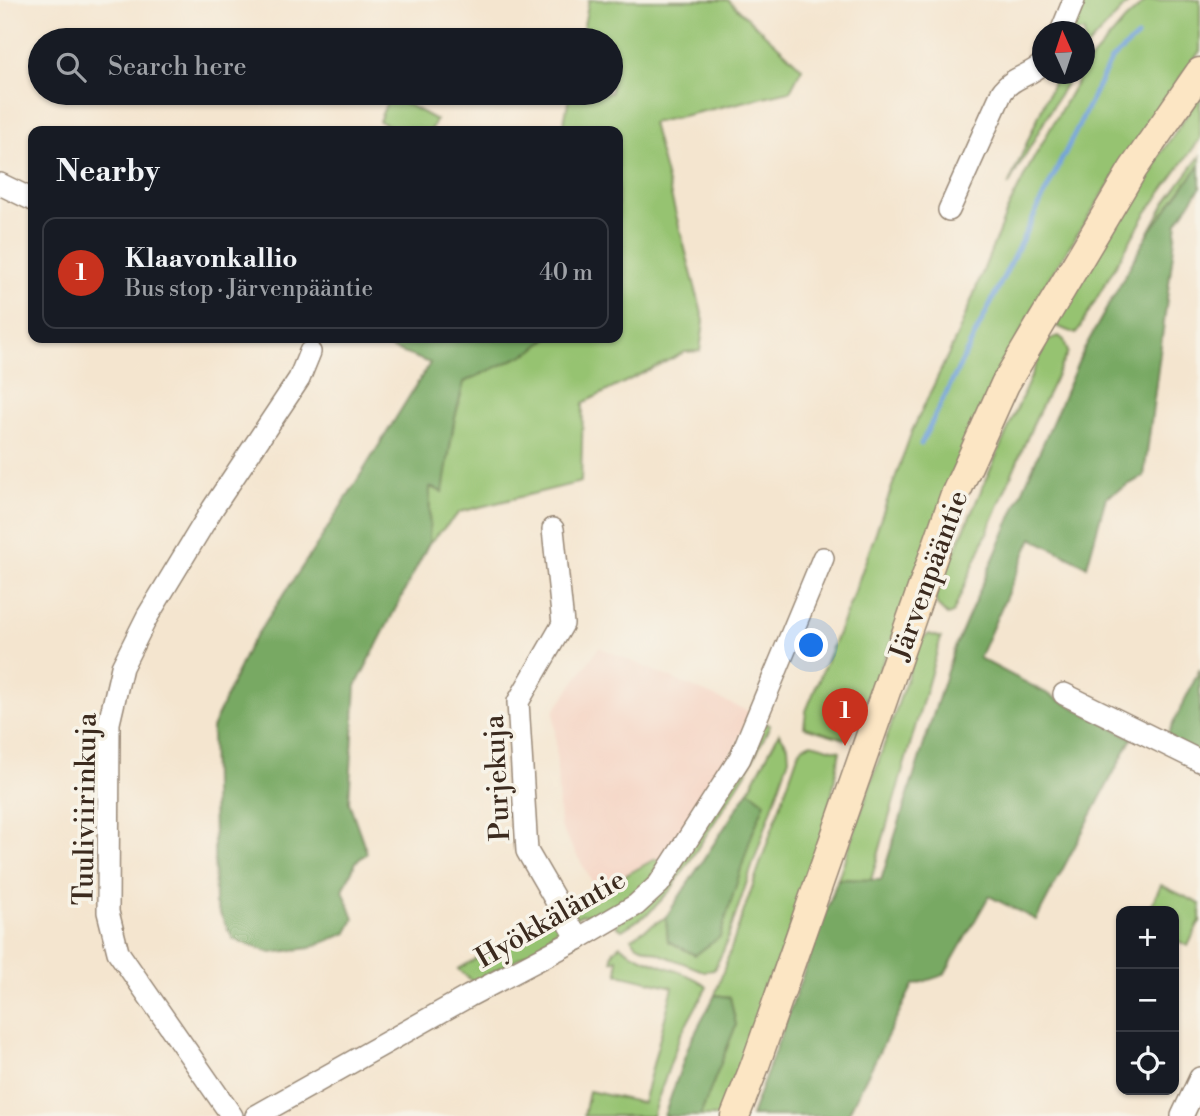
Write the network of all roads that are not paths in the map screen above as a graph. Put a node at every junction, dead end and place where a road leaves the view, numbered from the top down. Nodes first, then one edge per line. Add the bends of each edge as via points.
1 (1074, 0) edge
2 (1065, 21) edge
3 (1032, 72) edge
4 (1200, 72) edge
5 (0, 184) edge
6 (28, 198) edge
7 (949, 210) dead end
8 (310, 352) dead end
9 (553, 529) dead end
10 (823, 558) dead end
11 (1064, 694) dead end
12 (1200, 761) edge
13 (578, 939) junction
14 (1200, 1078) edge
15 (232, 1116) edge
16 (256, 1116) edge
17 (735, 1116) edge
18 (1182, 1116) edge

1 - 2 street
3 - 7 street via 1015,79 1002,92
4 - 17 main road, Järvenpääntie via 1133,169 1005,384 954,497
5 - 6 street
8 - 15 street, Tuuliviirinkuja via 299,379 156,600 122,667 109,723 108,912 118,952
9 - 13 street, Purjekuja via 563,624 518,702 527,851
10 - 13 street, Hyökkäläntie via 740,758 659,884 636,905
11 - 12 street
13 - 16 street, Hyökkäläntie
14 - 18 street

